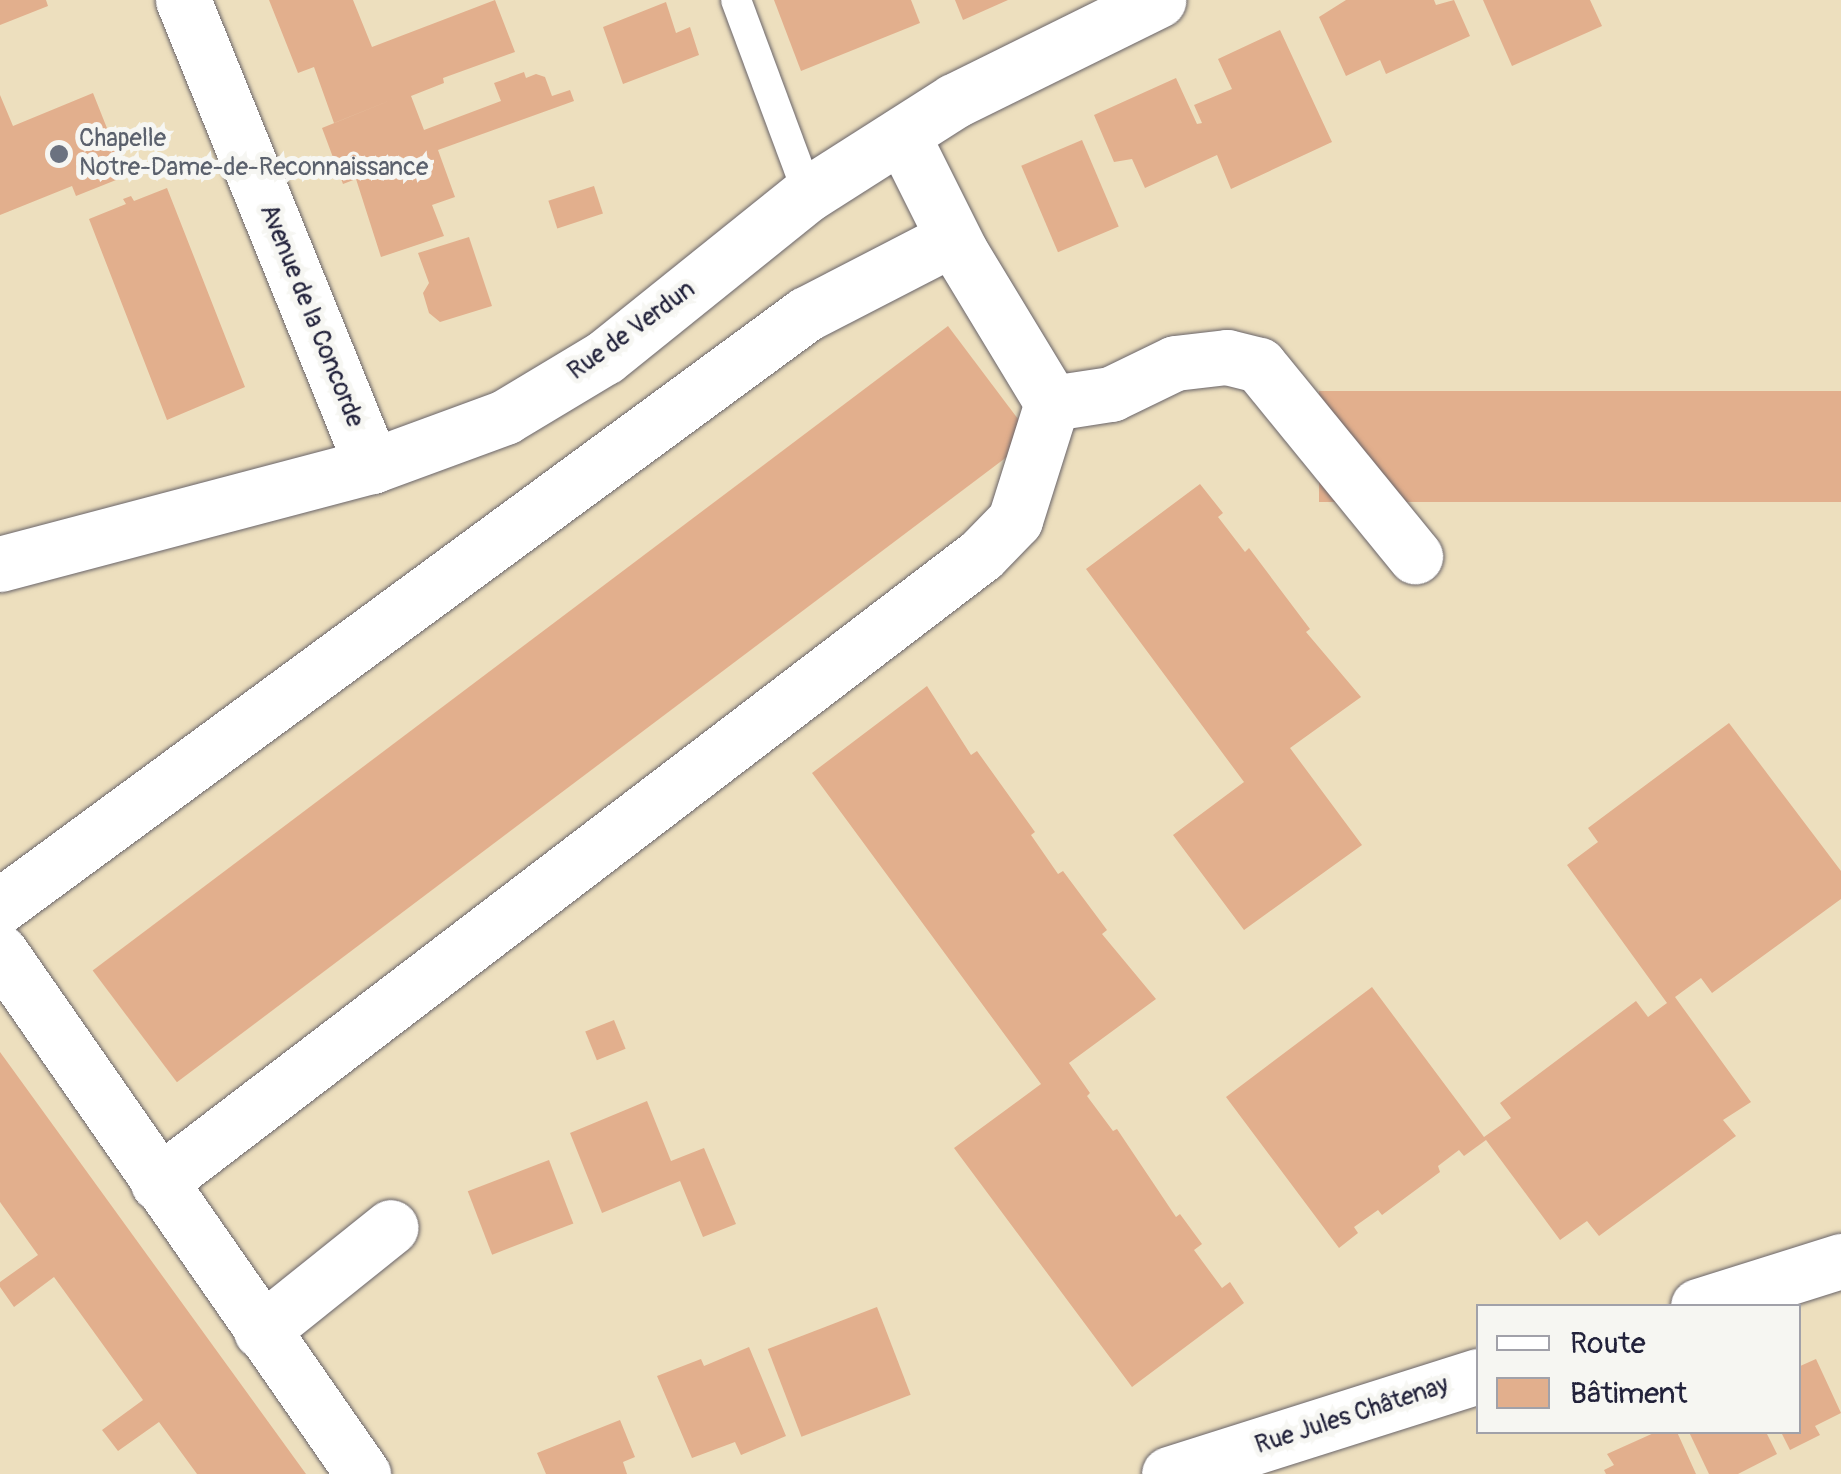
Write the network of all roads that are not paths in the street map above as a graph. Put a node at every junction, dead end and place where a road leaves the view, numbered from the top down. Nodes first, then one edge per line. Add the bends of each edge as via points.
1 (183, 0) edge
2 (736, 0) edge
3 (1155, 0) edge
4 (902, 135) junction
5 (808, 194) junction
6 (953, 238) junction
7 (1052, 403) junction
8 (372, 466) junction
9 (1415, 556) dead end
10 (0, 564) edge
11 (0, 906) edge
12 (0, 952) edge
13 (158, 1183) junction
14 (391, 1227) dead end
15 (1841, 1261) edge
16 (1704, 1304) edge
17 (262, 1330) junction
18 (1476, 1377) edge
19 (362, 1474) edge
20 (1169, 1474) edge

1 - 8 street, Avenue de la Concorde
2 - 5 lane
3 - 4 street, Rue de Verdun via 954,101
4 - 5 street, Rue de Verdun
4 - 6 street
5 - 8 street, Rue de Verdun via 605,358 505,417
6 - 7 street
6 - 11 street via 806,314
7 - 9 street via 1110,394 1175,364 1227,357 1259,365
7 - 13 street via 1015,520 981,555
8 - 10 street, Rue de Verdun
12 - 13 street
13 - 17 street
14 - 17 street
15 - 16 street
17 - 19 street
18 - 20 street, Rue Jules Châtenay

